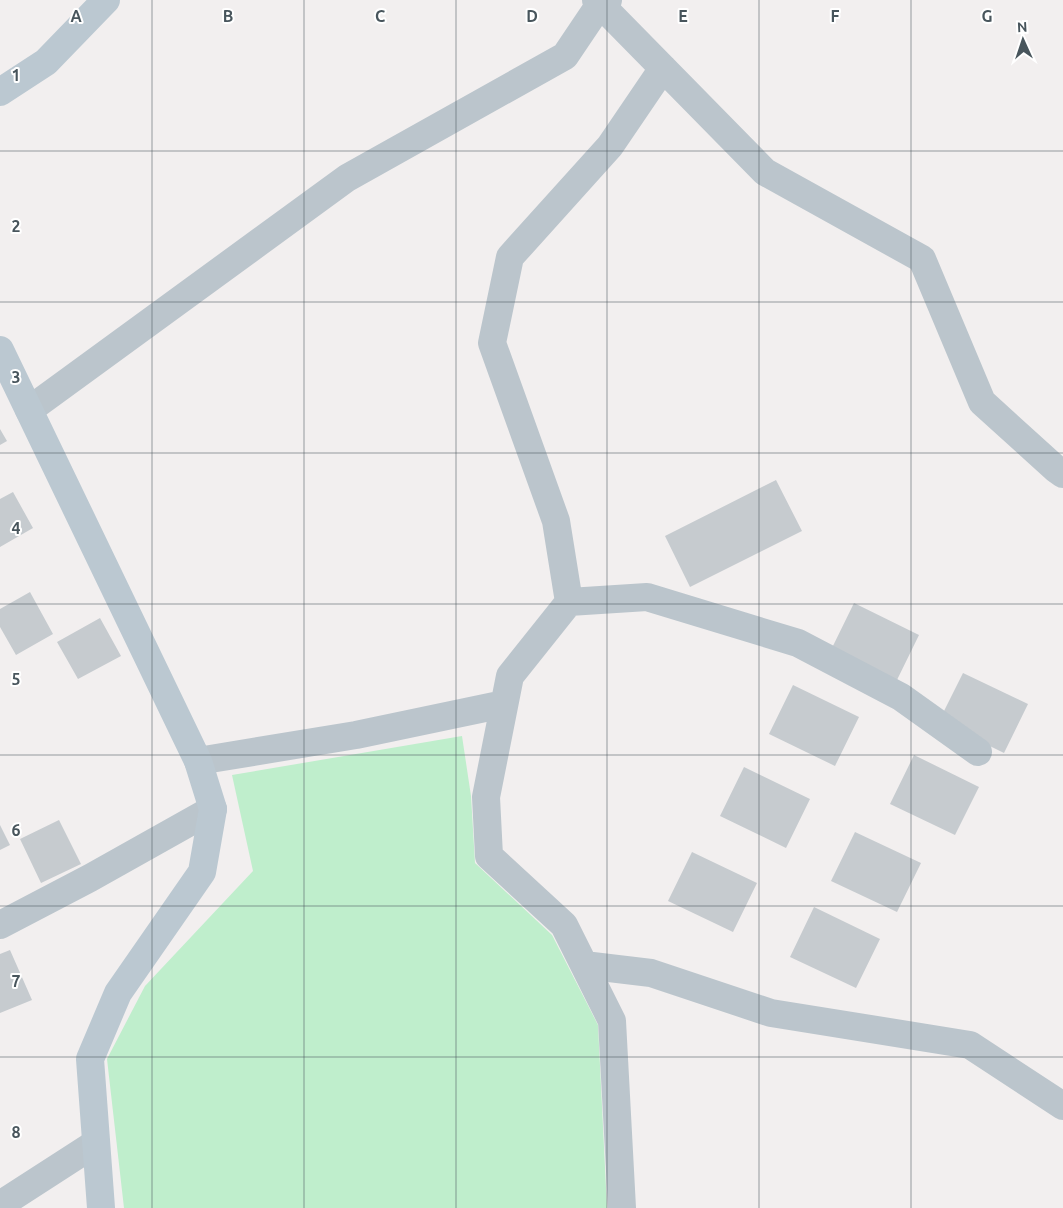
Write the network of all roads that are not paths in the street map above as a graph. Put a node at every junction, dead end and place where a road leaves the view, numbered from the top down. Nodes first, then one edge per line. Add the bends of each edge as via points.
1 (106, 0) edge
2 (601, 1) edge
3 (663, 68) junction
4 (0, 92) edge
5 (0, 350) edge
6 (29, 410) junction
7 (1063, 474) edge
8 (568, 602) junction
9 (504, 704) junction
10 (978, 752) dead end
11 (198, 760) junction
12 (212, 809) junction
13 (0, 925) edge
14 (584, 965) junction
15 (1060, 1099) edge
16 (96, 1142) junction
17 (0, 1205) edge
18 (101, 1208) edge
19 (622, 1208) edge

1 - 4 street via 46,62
2 - 3 street
2 - 6 street via 565,56 347,178
3 - 7 street via 765,172 922,259 982,402
3 - 8 street via 610,146 510,258 492,343 556,521
5 - 6 street
6 - 11 street
8 - 9 street via 510,676
8 - 10 street via 647,597 798,643 901,697
9 - 11 street via 356,735
9 - 14 street via 486,797 489,856 564,925
11 - 12 street
12 - 13 street
12 - 16 street via 202,872 118,993 90,1059
14 - 15 street via 652,973 771,1013 970,1045
14 - 19 street via 612,1021
16 - 17 street
16 - 18 street

